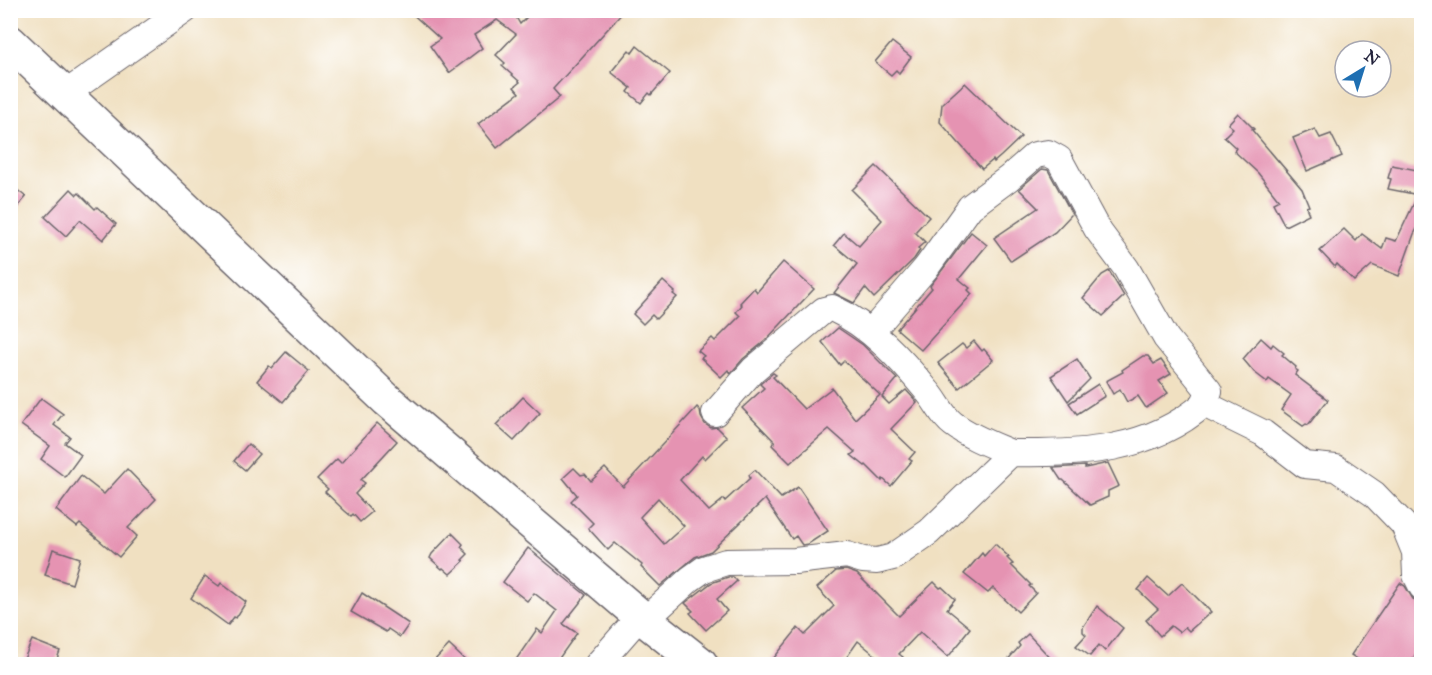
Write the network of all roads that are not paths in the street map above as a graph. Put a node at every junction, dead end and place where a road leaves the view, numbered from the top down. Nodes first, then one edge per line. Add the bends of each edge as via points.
1 (185, 10) edge
2 (10, 42) edge
3 (65, 94) junction
4 (871, 332) junction
5 (1204, 404) junction
6 (714, 413) dead end
7 (1011, 453) junction
8 (1422, 587) edge
9 (643, 618) junction
10 (598, 664) edge
11 (701, 664) edge

1 - 3 street
2 - 3 main road
3 - 9 main road via 387,400
4 - 5 street via 926,268 970,207 1035,155 1048,153 1059,159 1097,229 1126,268 1166,338 1209,391
4 - 6 street via 841,312 824,310 753,370
4 - 7 street via 908,367 953,424
5 - 7 street via 1190,417 1145,439 1103,450
5 - 8 street via 1263,433 1305,465 1336,468 1374,494 1404,525 1415,552 1416,575
7 - 9 street via 929,532 893,557 877,561 847,555 726,562 704,569
9 - 10 street
9 - 11 main road

